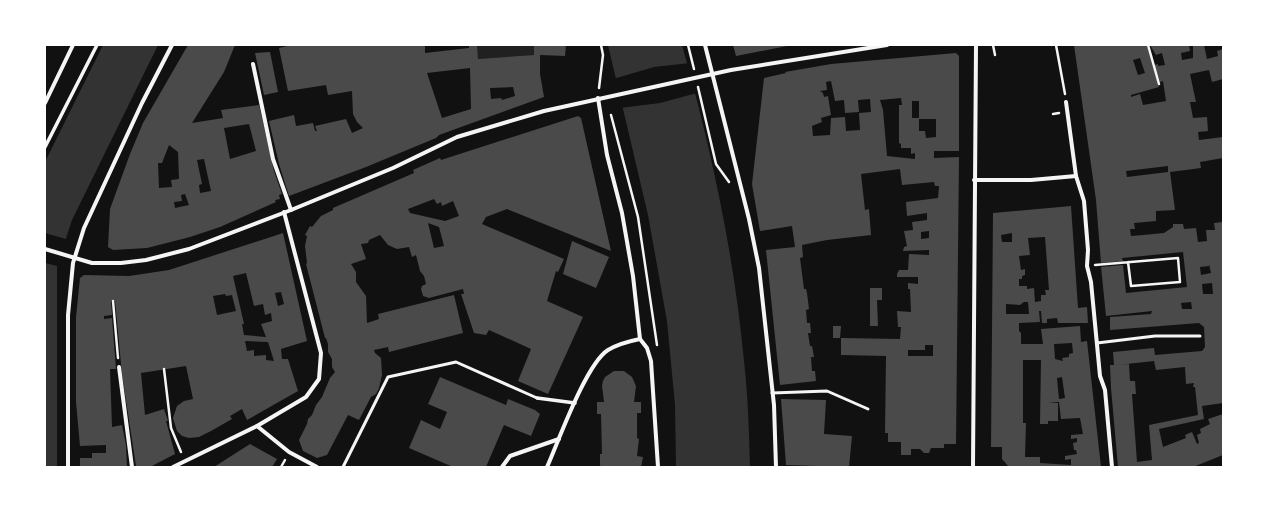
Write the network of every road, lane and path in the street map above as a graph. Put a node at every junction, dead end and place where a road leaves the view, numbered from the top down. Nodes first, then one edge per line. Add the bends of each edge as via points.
1 (73, 45) edge
2 (97, 45) edge
3 (172, 45) edge
4 (601, 45) edge
5 (688, 45) edge
6 (705, 45) edge
7 (887, 45) edge
8 (976, 45) edge
9 (993, 45) edge
10 (1056, 45) edge
11 (1148, 45) edge
12 (995, 55) dead end
13 (253, 64) dead end
14 (694, 72) dead end
15 (713, 74) junction
16 (1159, 84) dead end
17 (698, 86) dead end
18 (598, 98) junction
19 (1066, 102) joint
20 (45, 103) edge
21 (45, 147) edge
22 (1076, 176) junction
23 (974, 180) junction
24 (731, 185) dead end
25 (291, 210) junction
26 (284, 212) junction
27 (45, 249) edge
28 (75, 258) junction
29 (1128, 262) junction
30 (1087, 266) junction
31 (113, 301) dead end
32 (1200, 336) dead end
33 (640, 339) junction
34 (657, 339) dead end
35 (1097, 344) junction
36 (119, 367) joint
37 (164, 369) dead end
38 (772, 393) junction
39 (537, 398) joint
40 (575, 403) junction
41 (868, 410) dead end
42 (257, 426) junction
43 (559, 439) junction
44 (185, 460) junction
45 (68, 467) edge
46 (132, 467) edge
47 (173, 467) edge
48 (317, 467) edge
49 (343, 467) edge
50 (502, 467) edge
51 (547, 467) edge
52 (658, 467) edge
53 (776, 467) edge
54 (973, 467) edge
55 (1112, 467) edge

1 - 20 street
2 - 21 street
3 - 28 street via 84,228
4 - 18 path via 603,55
5 - 14 path
6 - 15 street
7 - 15 street
8 - 23 street
9 - 12 path
10 - 19 path
11 - 16 path
13 - 25 street via 273,159
15 - 18 street
15 - 38 street via 757,261
17 - 24 path via 716,164
18 - 25 street via 457,137 393,168
18 - 33 street via 607,155 631,260
18 - 34 path via 613,116 638,217
19 - 22 street
22 - 23 street via 1032,180
22 - 30 street via 1084,201
23 - 54 street
25 - 26 street
26 - 28 street via 189,249 146,260 110,264 92,263
26 - 42 street via 321,353 319,379 306,397
27 - 28 street
28 - 45 street via 68,315
29 - 29 path via 1178,258 1180,282 1131,286
29 - 30 path
30 - 35 street via 1092,282
31 - 36 path
32 - 35 lane via 1155,336
33 - 40 street via 608,350 591,368
33 - 52 street via 647,348 651,360
35 - 55 street
36 - 46 street
37 - 44 path via 171,428
38 - 41 lane via 827,391
38 - 53 street
39 - 40 street
39 - 49 lane via 456,362 388,377
40 - 43 street
42 - 44 street
42 - 48 street via 289,452
43 - 50 street via 510,456
43 - 51 street
44 - 47 street

